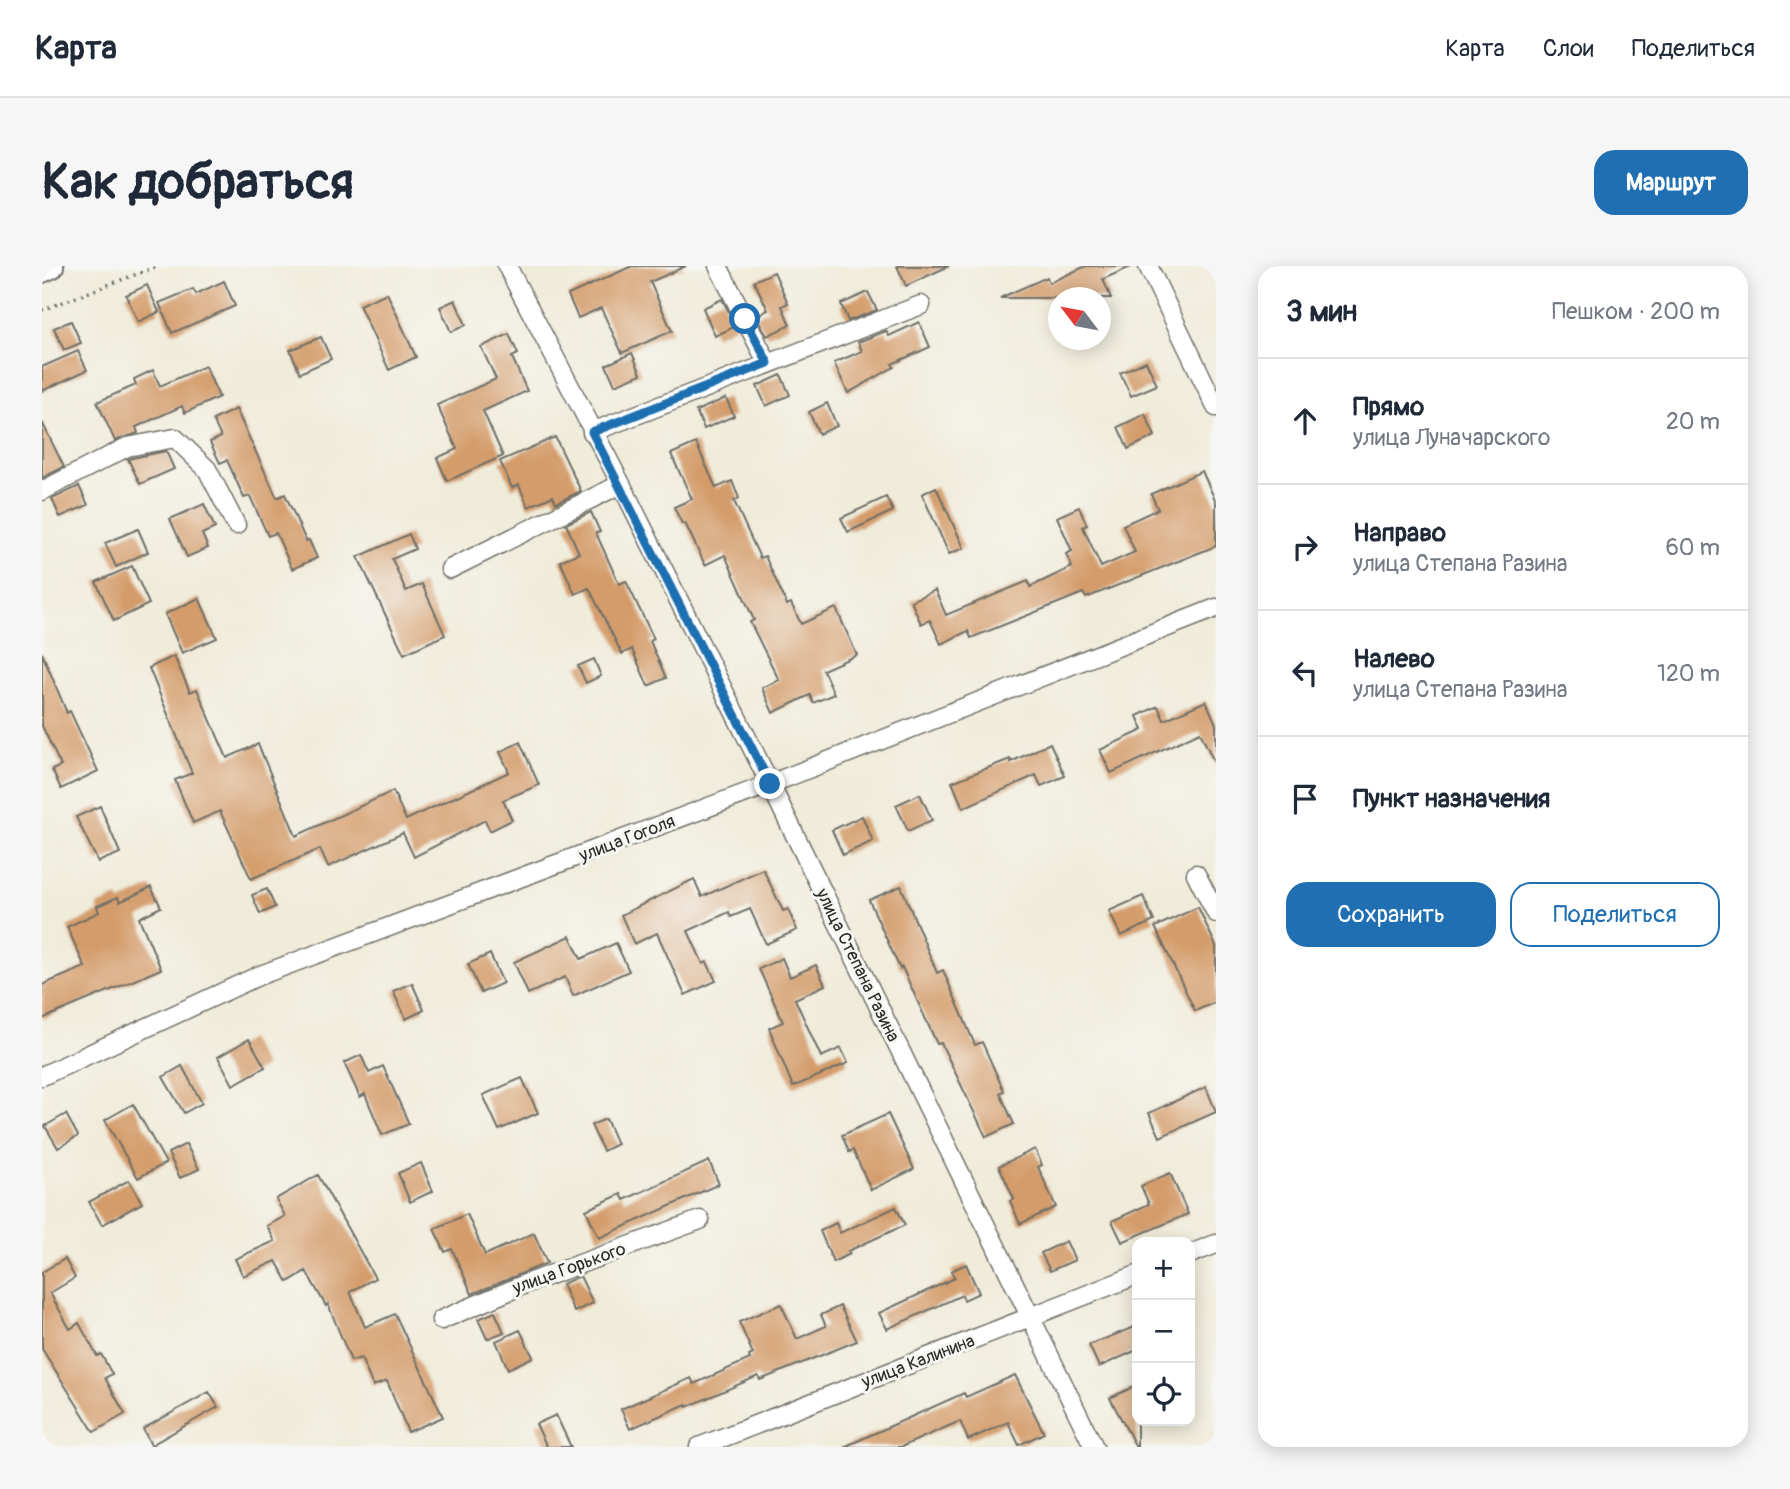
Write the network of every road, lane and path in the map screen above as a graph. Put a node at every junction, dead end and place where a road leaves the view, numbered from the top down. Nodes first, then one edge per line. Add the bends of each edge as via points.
1 (51, 266) edge
2 (158, 266) edge
3 (507, 266) edge
4 (718, 266) edge
5 (1148, 266) edge
6 (42, 270) edge
7 (921, 306) dead end
8 (42, 310) edge
9 (768, 363) junction
10 (1216, 407) edge
11 (592, 432) junction
12 (621, 484) junction
13 (42, 491) edge
14 (236, 525) dead end
15 (450, 569) dead end
16 (1216, 608) edge
17 (770, 784) junction
18 (1196, 874) dead end
19 (1216, 913) edge
20 (42, 1076) edge
21 (700, 1220) dead end
22 (1216, 1244) edge
23 (1195, 1252) edge
24 (1132, 1277) edge
25 (1030, 1317) junction
26 (441, 1320) dead end
27 (699, 1447) edge
28 (1094, 1447) edge

1 - 6 main road
2 - 8 path
3 - 11 street, улица Степана Разина
4 - 9 street
5 - 10 street
7 - 9 street
9 - 11 street
11 - 12 street, улица Степана Разина
12 - 15 street
12 - 17 street, улица Степана Разина
13 - 14 street via 127,447 175,438 207,469
16 - 17 street, улица Гоголя
17 - 20 street, улица Гоголя via 258,976
17 - 25 street, улица Степана Разина
18 - 19 street
21 - 26 street, улица Горького
22 - 23 street
24 - 25 street, улица Калинина
25 - 27 street, улица Калинина
25 - 28 street, улица Степана Разина

